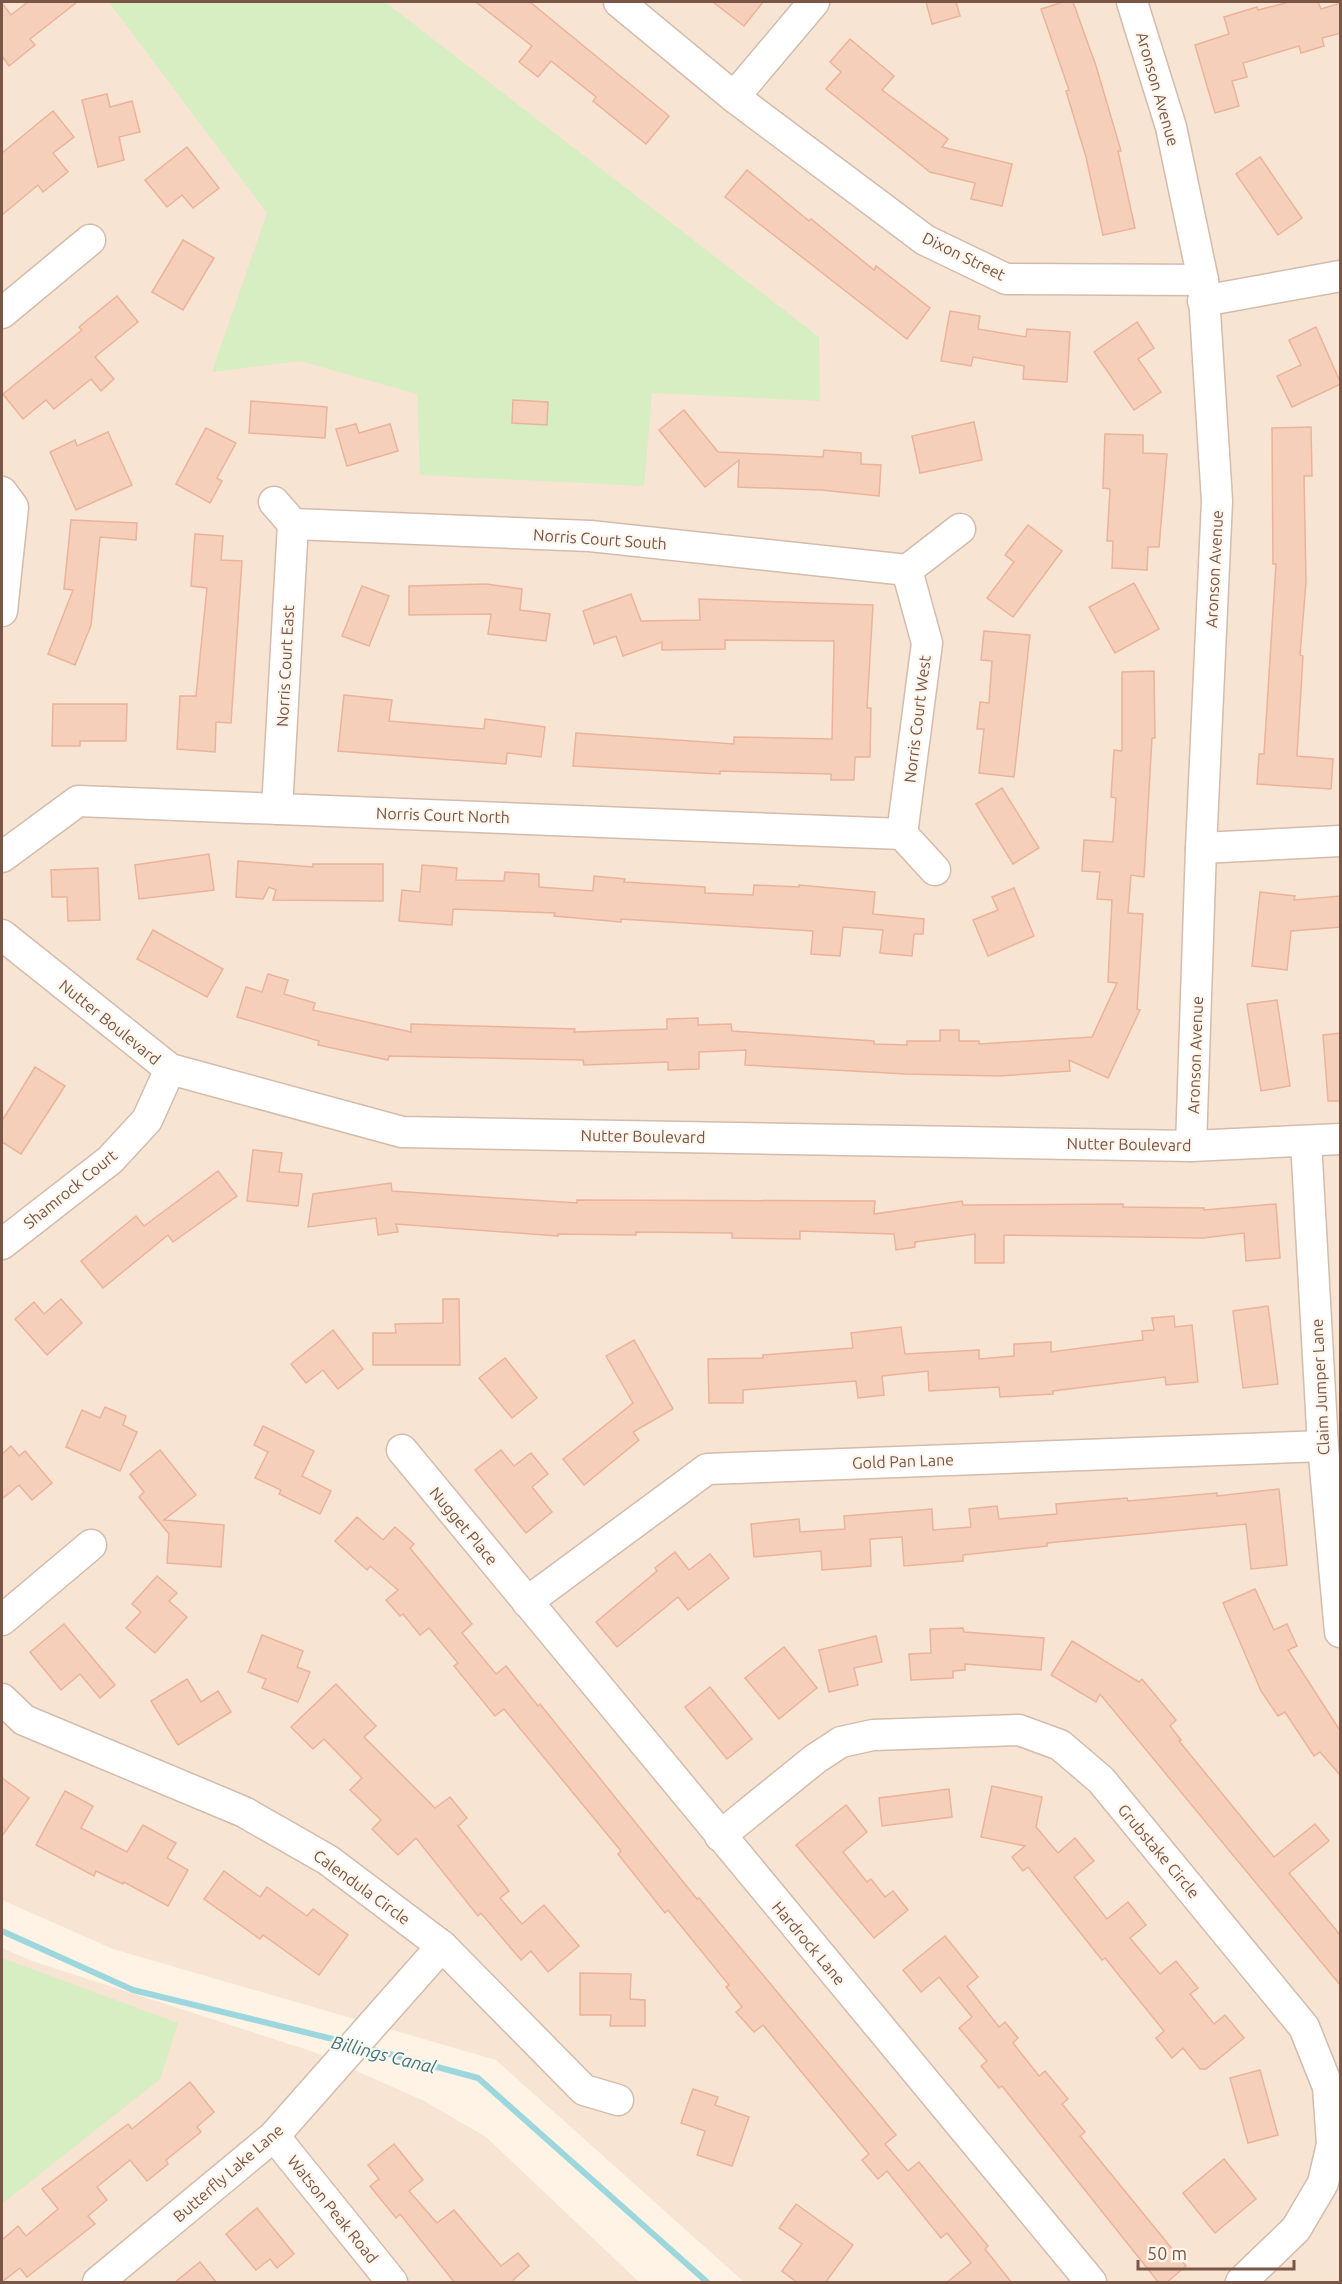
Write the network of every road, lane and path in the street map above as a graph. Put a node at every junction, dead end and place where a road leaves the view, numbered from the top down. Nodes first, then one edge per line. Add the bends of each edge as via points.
1 (620, 2) edge
2 (814, 2) edge
3 (1132, 2) edge
4 (734, 97) junction
5 (90, 240) dead end
6 (1341, 276) edge
7 (1203, 290) junction
8 (2, 313) edge
9 (2, 492) edge
10 (283, 513) joint
11 (960, 529) dead end
12 (907, 570) junction
13 (2, 611) edge
14 (277, 809) junction
15 (902, 834) junction
16 (1341, 841) edge
17 (1201, 848) junction
18 (2, 856) edge
19 (935, 870) dead end
20 (2, 935) edge
21 (170, 1070) junction
22 (1341, 1139) edge
23 (1306, 1141) junction
24 (1191, 1146) junction
25 (2, 1244) edge
26 (1323, 1446) junction
27 (402, 1450) dead end
28 (91, 1545) dead end
29 (527, 1602) junction
30 (2, 1620) edge
31 (1341, 1632) edge
32 (2, 1699) edge
33 (720, 1836) junction
34 (442, 1946) junction
35 (618, 2100) dead end
36 (274, 2136) junction
37 (1336, 2144) edge
38 (98, 2283) edge
39 (392, 2283) edge
40 (1091, 2283) edge
41 (1241, 2283) edge

1 - 4 street, Dixon Street
2 - 4 street
3 - 7 street, Aronson Avenue via 1171,127
4 - 7 street, Dixon Street via 925,240 1006,279
5 - 8 street
6 - 7 street, Dixon Street
7 - 17 street, Aronson Avenue via 1217,501
9 - 13 street via 13,507
10 - 12 street, Norris Court South via 590,536
10 - 14 street, Norris Court East
11 - 12 street
12 - 15 street, Norris Court West via 927,643
14 - 15 street, Norris Court North
14 - 18 street, Norris Court North via 78,801
15 - 19 street
16 - 17 street
17 - 24 street, Aronson Avenue
20 - 21 street, Nutter Boulevard
21 - 24 street, Nutter Boulevard via 402,1132
21 - 25 street, Shamrock Court via 147,1120 110,1160
22 - 23 street, Nutter Boulevard
23 - 24 street, Nutter Boulevard
23 - 26 street, Claim Jumper Lane
26 - 29 street, Gold Pan Lane via 707,1469
26 - 31 street, Claim Jumper Lane
27 - 29 street, Nugget Place
28 - 30 street
29 - 33 street, Hardrock Lane
32 - 34 street, Calendula Circle via 24,1720 59,1737 244,1812 328,1860
33 - 37 street, Grubstake Circle via 841,1742 873,1735 1019,1730 1060,1745 1101,1780 1304,2027 1328,2087
33 - 40 street, Hardrock Lane
34 - 35 street, Calendula Circle via 584,2090
34 - 36 street, Butterfly Lake Lane
36 - 38 street, Butterfly Lake Lane
36 - 39 street, Watson Peak Road
37 - 41 street, Grubstake Circle via 1323,2183 1296,2229

